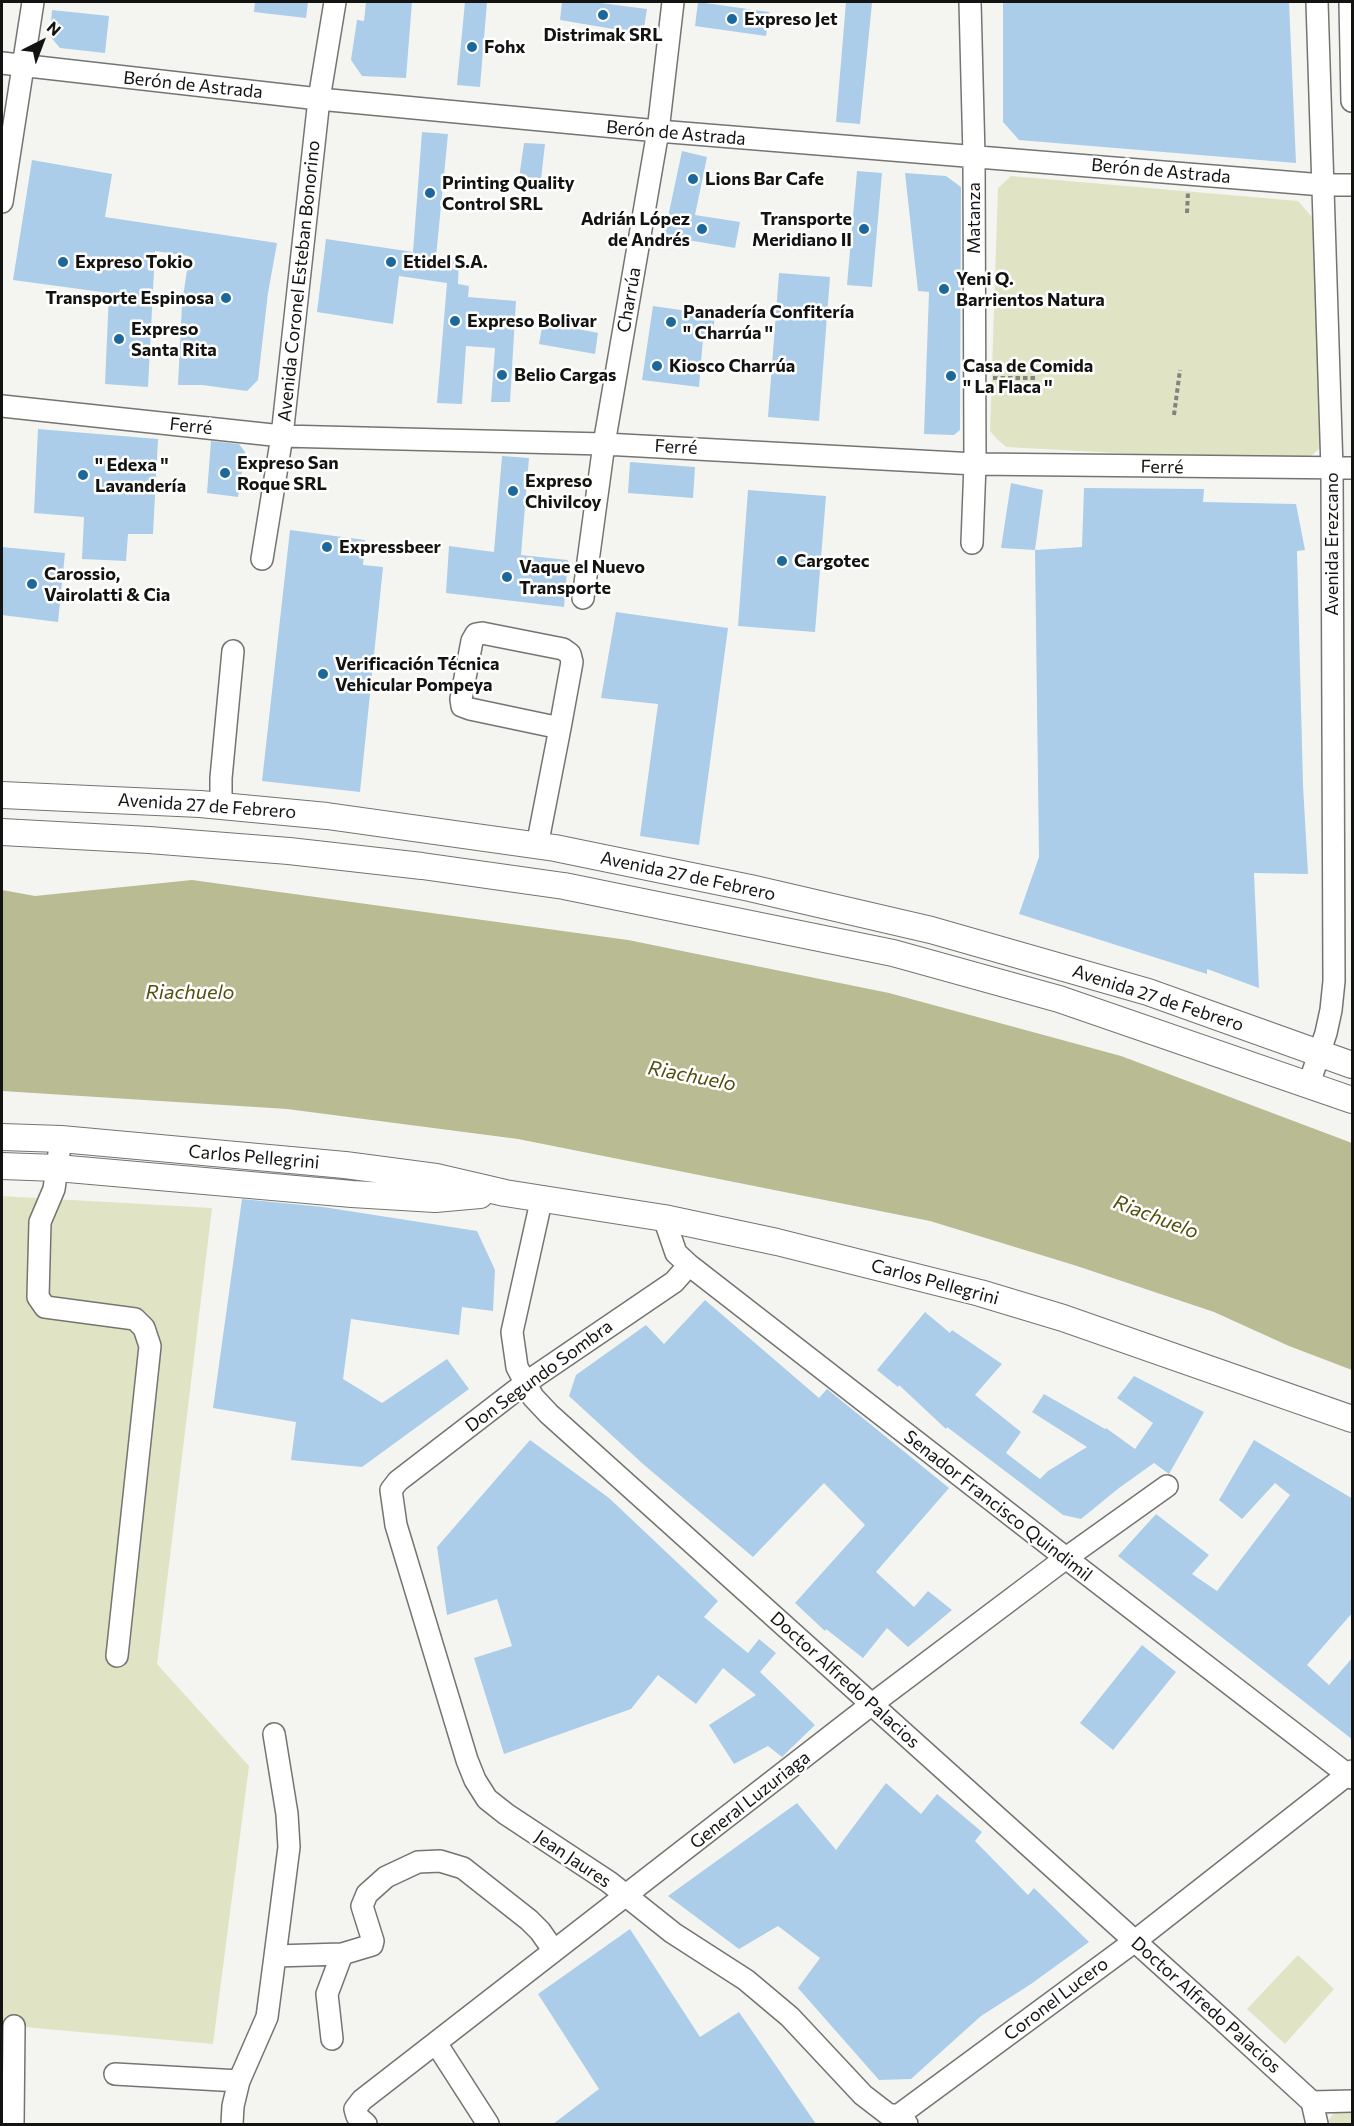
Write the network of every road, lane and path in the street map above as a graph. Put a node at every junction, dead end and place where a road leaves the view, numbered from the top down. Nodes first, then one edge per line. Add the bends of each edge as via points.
1 (33, 2) edge
2 (334, 2) edge
3 (673, 2) edge
4 (970, 2) edge
5 (1317, 2) edge
6 (1350, 2) edge
7 (2, 63) edge
8 (23, 66) junction
9 (319, 99) junction
10 (1353, 101) edge
11 (658, 132) junction
12 (974, 156) junction
13 (1323, 185) junction
14 (1353, 185) edge
15 (1188, 191) dead end
16 (2, 202) edge
17 (1187, 213) dead end
18 (1180, 370) dead end
19 (992, 378) dead end
20 (1037, 378) dead end
21 (2, 406) edge
22 (1174, 415) dead end
23 (282, 436) junction
24 (604, 444) junction
25 (975, 464) junction
26 (1342, 469) edge
27 (972, 543) dead end
28 (262, 560) dead end
29 (583, 598) dead end
30 (233, 651) dead end
31 (560, 728) junction
32 (2, 795) edge
33 (221, 806) junction
34 (2, 832) edge
35 (537, 846) junction
36 (1319, 1052) junction
37 (1353, 1066) edge
38 (1309, 1084) junction
39 (1348, 1099) edge
40 (2, 1137) edge
41 (61, 1139) junction
42 (2, 1166) edge
43 (57, 1168) junction
44 (505, 1193) junction
45 (542, 1197) junction
46 (664, 1218) junction
47 (689, 1265) junction
48 (525, 1384) junction
49 (1353, 1419) edge
50 (1167, 1486) dead end
51 (391, 1490) joint
52 (1066, 1558) junction
53 (117, 1656) dead end
54 (872, 1704) junction
55 (274, 1734) dead end
56 (1351, 1775) edge
57 (627, 1896) junction
58 (1135, 1941) junction
59 (554, 1952) junction
60 (342, 1954) junction
61 (275, 1956) junction
62 (15, 2026) dead end
63 (332, 2039) dead end
64 (436, 2043) junction
65 (116, 2074) dead end
66 (239, 2081) junction
67 (1353, 2101) edge
68 (1311, 2102) junction
69 (903, 2120) edge
70 (13, 2124) edge
71 (232, 2124) edge
72 (366, 2124) edge
73 (488, 2124) edge
74 (1317, 2124) edge

1 - 8 street
2 - 9 street, Avenida Coronel Esteban Bonorino
3 - 11 street, Charrúa
4 - 12 street, Matanza
5 - 13 street, Avenida Erezcano
6 - 10 street
7 - 8 street, Berón de Astrada
8 - 9 street, Berón de Astrada
8 - 16 street
9 - 11 street, Berón de Astrada
9 - 23 street, Avenida Coronel Esteban Bonorino
11 - 12 street, Berón de Astrada
11 - 24 street, Charrúa
12 - 13 street, Berón de Astrada
12 - 25 street, Matanza
13 - 14 street, Berón de Astrada
13 - 26 street, Avenida Erezcano
15 - 17 path
18 - 22 path
19 - 20 path
21 - 23 street, Ferré
23 - 24 street, Ferré
23 - 28 street, Avenida Coronel Esteban Bonorino
24 - 25 street, Ferré
24 - 29 street, Charrúa
25 - 26 street, Ferré
25 - 27 street, Matanza
26 - 36 street, Avenida Erezcano via 1334,981 1331,1010
30 - 33 street
31 - 31 street via 572,662 570,654 563,649 476,634 462,706
31 - 35 street
32 - 33 main road, Avenida 27 de Febrero
33 - 35 main road, Avenida 27 de Febrero via 327,816
34 - 38 main road, Avenida 27 de Febrero via 289,850 564,886 893,953 1059,999
35 - 36 main road, Avenida 27 de Febrero via 750,888 931,930 1148,992
36 - 37 main road, Avenida 27 de Febrero
36 - 38 street, Avenida Erezcano
37 - 39 street
38 - 39 main road, Avenida 27 de Febrero
40 - 41 main road, Carlos Pellegrini
41 - 43 street
41 - 44 main road, Carlos Pellegrini via 345,1165 436,1177
42 - 43 main road, Carlos Pellegrini
43 - 44 main road, Carlos Pellegrini via 435,1199
43 - 53 street via 54,1189 40,1222 38,1297 45,1307 135,1318 144,1328 150,1346
44 - 45 main road, Carlos Pellegrini
45 - 46 main road, Carlos Pellegrini
45 - 48 street, Doctor Alfredo Palacios via 512,1332 517,1367
46 - 47 street, Senador Francisco Quindimil via 676,1253
46 - 49 main road, Carlos Pellegrini via 990,1296
47 - 48 street, Don Segundo Sombra via 674,1282
47 - 52 street, Senador Francisco Quindimil
48 - 51 street, Don Segundo Sombra via 423,1460
48 - 54 street, Doctor Alfredo Palacios via 549,1414
50 - 52 street, General Luzuriaga
51 - 57 street, Jean Jaures via 396,1525 475,1780 488,1800 506,1814
52 - 54 street, General Luzuriaga
52 - 56 street, Senador Francisco Quindimil
54 - 57 street, General Luzuriaga
54 - 58 street, Doctor Alfredo Palacios
55 - 61 street via 289,1847
56 - 58 street, Coronel Lucero
57 - 59 street, General Luzuriaga
57 - 69 street, Jean Jaures via 673,1933 767,1996 863,2095 889,2115
58 - 68 street, Doctor Alfredo Palacios
58 - 69 street, Coronel Lucero
59 - 60 street via 529,1920 464,1868 428,1861 386,1877 367,1894 362,1906 372,1945
59 - 64 street, General Luzuriaga
60 - 61 street
60 - 63 street via 327,1994
61 - 66 street via 267,2017
62 - 70 street
64 - 72 street, General Luzuriaga via 362,2100 355,2109
64 - 73 street
65 - 66 street
66 - 71 street
67 - 68 street
68 - 74 street

